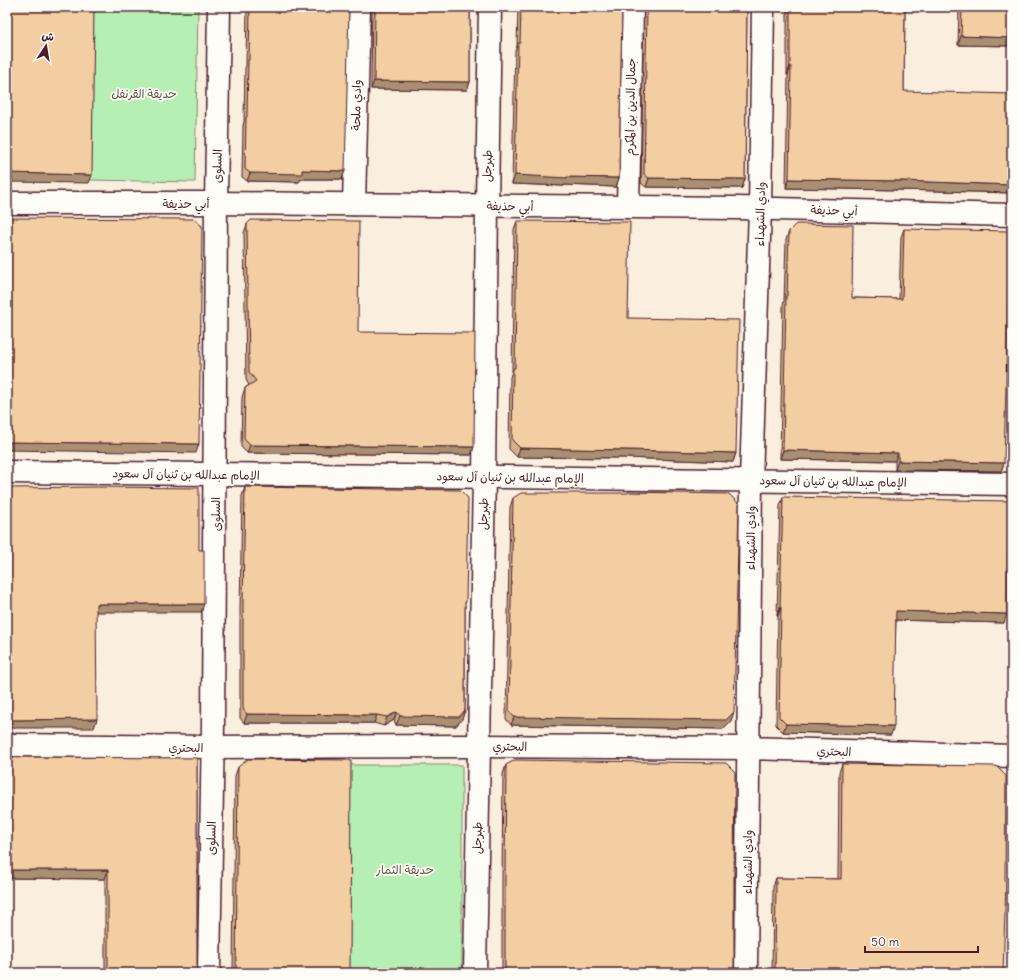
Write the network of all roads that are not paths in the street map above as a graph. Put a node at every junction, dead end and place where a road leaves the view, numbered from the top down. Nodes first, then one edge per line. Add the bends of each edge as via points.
1 (219, 7) edge
2 (358, 7) edge
3 (490, 7) edge
4 (632, 7) edge
5 (763, 7) edge
6 (7, 203) edge
7 (216, 203) junction
8 (354, 204) junction
9 (487, 206) junction
10 (628, 207) junction
11 (760, 208) junction
12 (1012, 215) edge
13 (7, 472) edge
14 (215, 474) junction
15 (484, 477) junction
16 (751, 480) junction
17 (1012, 484) edge
18 (7, 745) edge
19 (478, 746) junction
20 (213, 747) junction
21 (748, 748) junction
22 (1012, 756) edge
23 (209, 973) edge
24 (476, 973) edge
25 (746, 973) edge

1 - 7 street, السلوى
2 - 8 street, وادي ملحة
3 - 9 street, طبرجل
4 - 10 street, جمال الدين بن المكرم
5 - 11 street, وادي الشهداء
6 - 7 street, أبي حذيفة
7 - 8 street, أبي حذيفة
7 - 14 street, السلوى
8 - 9 street, أبي حذيفة
9 - 10 street, أبي حذيفة
9 - 15 street, طبرجل
10 - 11 street, أبي حذيفة
11 - 12 street, أبي حذيفة
11 - 16 street, وادي الشهداء
13 - 14 street, الإمام عبدالله بن ثنيان آل سعود
14 - 15 street, الإمام عبدالله بن ثنيان آل سعود
14 - 20 street, السلوى
15 - 16 street, الإمام عبدالله بن ثنيان آل سعود
15 - 19 street, طبرجل
16 - 17 street, الإمام عبدالله بن ثنيان آل سعود
16 - 21 street, وادي الشهداء
18 - 20 street, البحتري
19 - 20 street, البحتري
19 - 21 street, البحتري
19 - 24 street, طبرجل
20 - 23 street, السلوى
21 - 22 street, البحتري
21 - 25 street, وادي الشهداء

